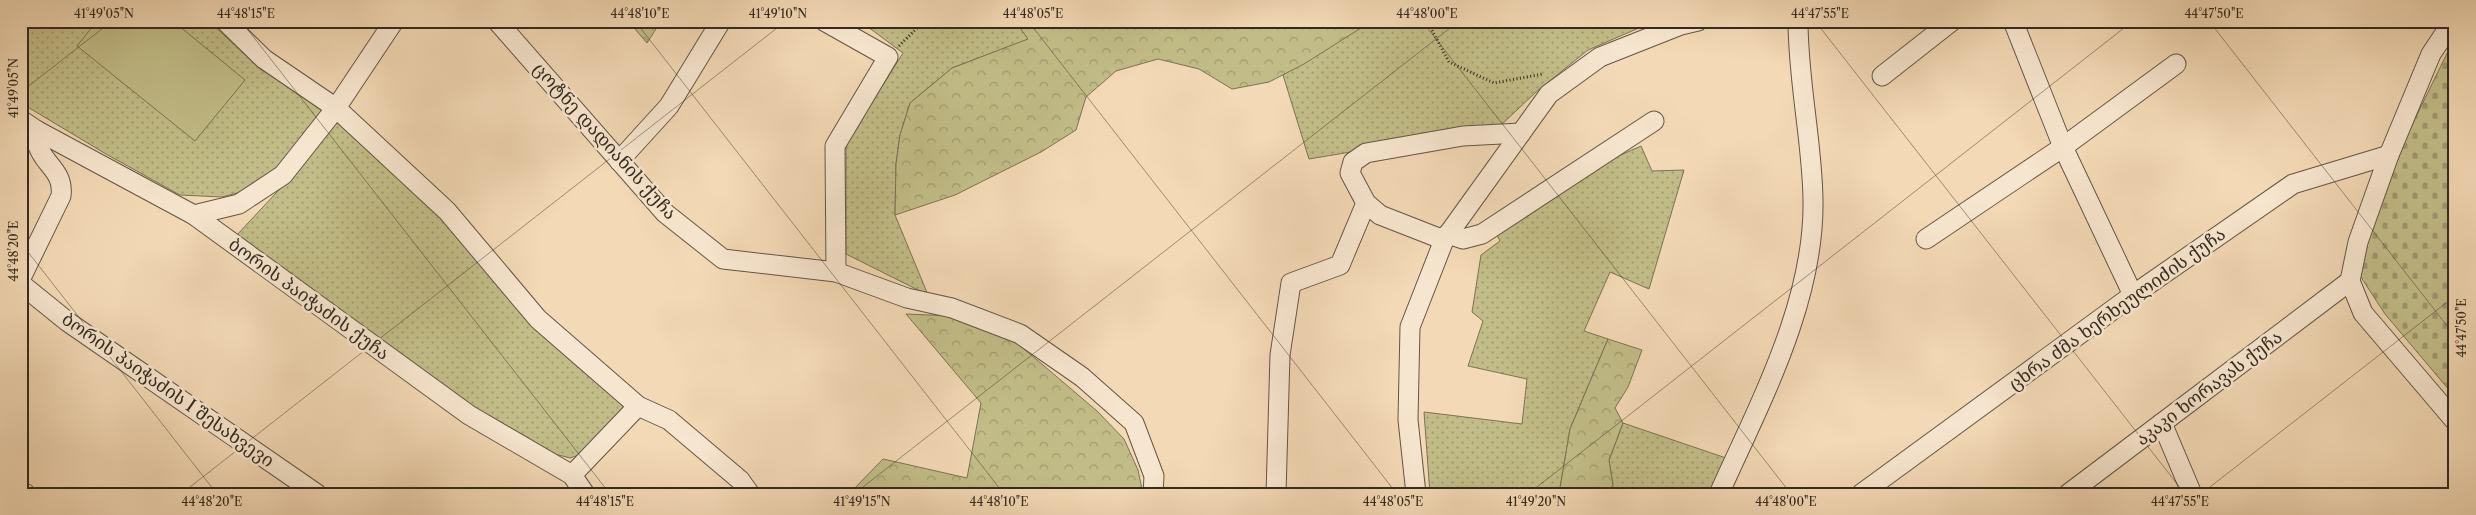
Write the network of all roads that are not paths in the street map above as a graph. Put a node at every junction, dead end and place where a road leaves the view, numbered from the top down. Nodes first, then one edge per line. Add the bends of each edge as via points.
1 (225, 21) edge
2 (394, 21) edge
3 (497, 21) edge
4 (721, 21) edge
5 (824, 21) edge
6 (1698, 21) edge
7 (1798, 21) edge
8 (1952, 21) edge
9 (2013, 21) edge
10 (2453, 21) edge
11 (2176, 64) dead end
12 (1882, 76) dead end
13 (336, 108) junction
14 (1654, 121) dead end
15 (29, 125) edge
16 (1521, 133) junction
17 (2063, 148) junction
18 (2389, 155) junction
19 (619, 162) junction
20 (1366, 203) junction
21 (194, 215) junction
22 (1446, 237) junction
23 (1926, 239) dead end
24 (836, 272) junction
25 (21, 278) edge
26 (2350, 281) junction
27 (21, 284) edge
28 (2133, 295) junction
29 (638, 406) junction
30 (2455, 421) edge
31 (2162, 423) junction
32 (572, 475) junction
33 (21, 491) edge
34 (26, 494) edge
35 (318, 494) edge
36 (584, 494) edge
37 (750, 494) edge
38 (1153, 494) edge
39 (1276, 494) edge
40 (1416, 494) edge
41 (1719, 494) edge
42 (1861, 494) edge
43 (2068, 494) edge
44 (2192, 494) edge

1 - 13 street via 264,59
2 - 13 street
3 - 19 street, ცოტნე დადიანის ქუჩა
4 - 19 street via 669,106
5 - 24 street via 888,57 835,146
6 - 16 street via 1600,57 1549,94
7 - 41 street via 1813,200 1810,251 1783,352
8 - 12 street
9 - 17 street
10 - 18 street via 2431,54
11 - 17 street
13 - 21 street via 283,175 239,204
13 - 29 street via 447,211 538,319
14 - 22 street via 1482,234 1463,239
15 - 21 street, ბორის პაიჭაძის ქუჩა
15 - 25 street via 38,147 59,176 62,186 61,196
16 - 20 street via 1463,136 1366,153 1353,162 1350,173
16 - 22 street
17 - 23 street
17 - 28 street
18 - 26 street via 2358,242
18 - 28 street, ცხრა ძმა ხერხეულიძის ქუჩა via 2293,184
19 - 24 street, ცოტნე დადიანის ქუჩა via 665,212 723,259
20 - 22 street via 1380,214
20 - 39 street via 1340,265 1290,283 1280,355
21 - 32 street, ბორის პაიჭაძის ქუჩა via 469,415
22 - 40 street via 1410,327 1408,420
24 - 38 street, ცოტნე დადიანის ქუჩა via 907,298 952,308 1020,334 1082,377 1134,423 1154,476
26 - 30 street via 2363,313
26 - 31 street, აკაკი ხორავას ქუჩა
27 - 35 street, ბორის პაიჭაძის I შესახვევი via 68,322
28 - 42 street, ცხრა ძმა ხერხეულიძის ქუჩა
29 - 32 street
29 - 37 street via 669,420 740,480
31 - 43 street, აკაკი ხორავას ქუჩა
31 - 44 street
32 - 36 street, ბორის პაიჭაძის ქუჩა
33 - 34 street

